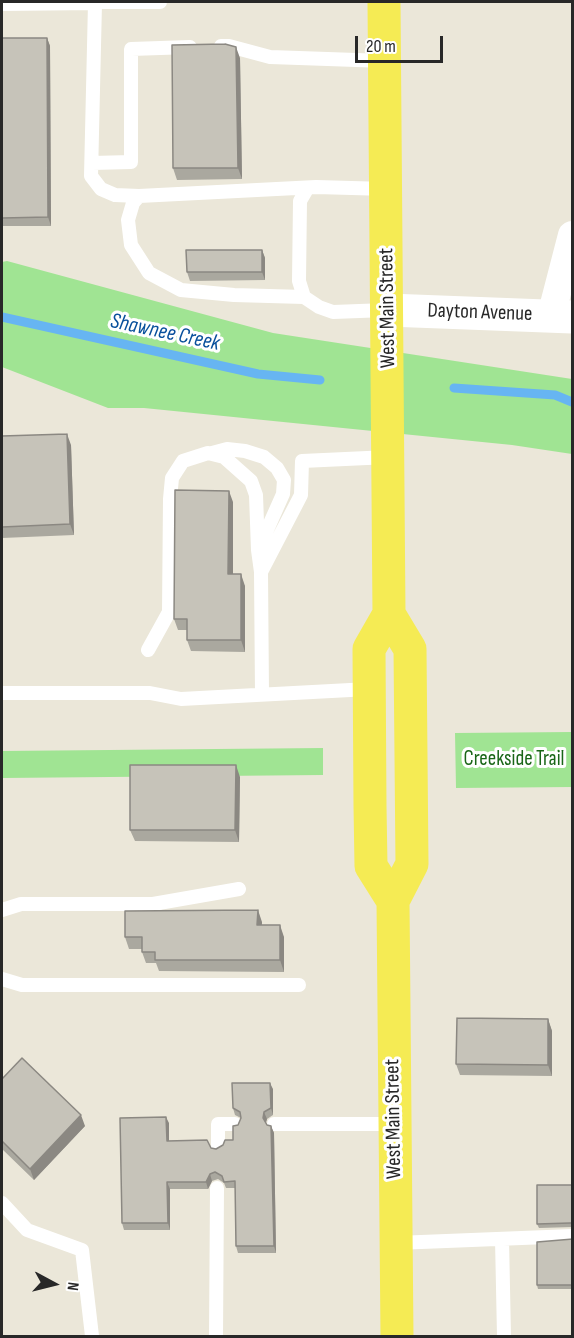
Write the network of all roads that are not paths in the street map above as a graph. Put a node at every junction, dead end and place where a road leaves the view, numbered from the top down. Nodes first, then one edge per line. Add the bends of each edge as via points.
1 (95, 2) edge
2 (160, 2) edge
3 (384, 2) edge
4 (2, 4) edge
5 (385, 61) junction
6 (92, 163) junction
7 (307, 189) junction
8 (387, 189) junction
9 (139, 196) junction
10 (573, 236) edge
11 (304, 297) junction
12 (388, 310) junction
13 (562, 316) edge
14 (208, 453) junction
15 (389, 457) junction
16 (258, 549) junction
17 (261, 572) junction
18 (389, 614) junction
19 (148, 650) dead end
20 (369, 689) junction
21 (2, 693) edge
22 (262, 694) junction
23 (239, 889) dead end
24 (393, 901) junction
25 (2, 910) edge
26 (2, 979) edge
27 (299, 985) dead end
28 (235, 1124) edge
29 (274, 1124) dead end
30 (394, 1124) junction
31 (218, 1147) edge
32 (217, 1188) dead end
33 (2, 1203) edge
34 (573, 1236) edge
35 (502, 1239) junction
36 (396, 1243) junction
37 (92, 1336) edge
38 (216, 1336) edge
39 (397, 1336) edge
40 (504, 1336) edge

1 - 2 lane
1 - 4 lane
1 - 6 lane
3 - 5 main road, West Main Street
5 - 6 lane via 270,57 229,46 131,49 130,162
5 - 8 main road, West Main Street
6 - 9 lane via 91,176 101,189 115,195
7 - 8 lane
7 - 9 lane
7 - 11 lane via 300,201 300,281
8 - 12 main road, West Main Street
9 - 11 lane via 128,220 131,245 148,273 181,290
10 - 13 street
11 - 12 lane via 333,312
12 - 13 main road, Dayton Avenue
12 - 15 main road, West Main Street
14 - 16 lane via 224,457 251,481
14 - 16 lane via 226,449 264,457 284,480 283,494
14 - 19 lane via 183,461 172,478 169,612
15 - 17 lane via 302,461 301,495
15 - 18 main road, West Main Street
16 - 17 lane
17 - 22 lane
18 - 20 main road, West Main Street via 369,649
18 - 24 main road, West Main Street via 410,649 412,864
20 - 22 lane
20 - 24 main road, West Main Street via 371,866
21 - 22 lane via 150,693 181,699
23 - 25 lane via 153,904 21,904
24 - 30 main road, West Main Street
26 - 27 lane via 22,985
28 - 31 lane via 218,1124
29 - 30 lane
30 - 36 main road, West Main Street
32 - 38 lane
33 - 37 lane via 27,1230 82,1250
34 - 35 lane
35 - 36 lane
35 - 40 lane
36 - 39 main road, West Main Street

